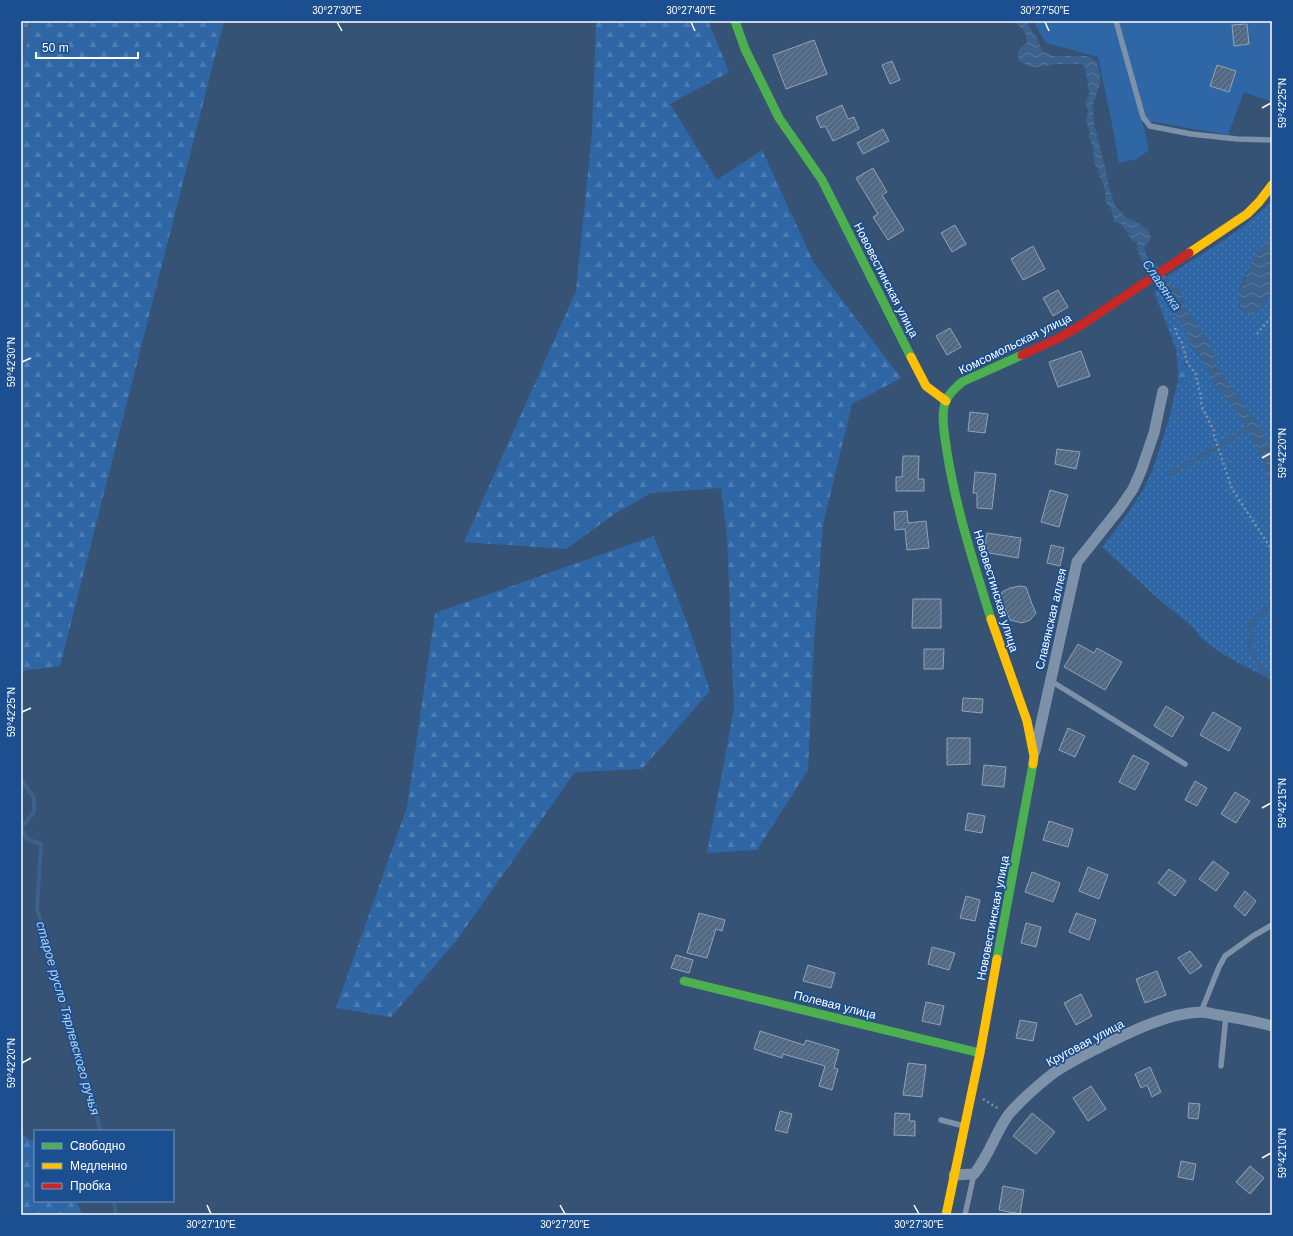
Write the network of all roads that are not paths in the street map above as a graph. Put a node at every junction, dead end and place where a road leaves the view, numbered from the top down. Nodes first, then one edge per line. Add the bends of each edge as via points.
1 (735, 21) edge
2 (1116, 21) edge
3 (1272, 140) edge
4 (1272, 185) edge
5 (1163, 391) dead end
6 (946, 401) junction
7 (1050, 680) junction
8 (1034, 756) junction
9 (1185, 764) dead end
10 (1272, 926) edge
11 (684, 981) dead end
12 (1201, 1012) junction
13 (1226, 1016) junction
14 (1272, 1026) edge
15 (980, 1052) junction
16 (1221, 1066) dead end
17 (941, 1120) dead end
18 (964, 1126) junction
19 (974, 1174) junction
20 (954, 1175) junction
21 (946, 1215) edge
22 (965, 1215) edge

1 - 6 street, Нововестинская улица via 745,49 779,118 822,180 926,386
2 - 3 lane via 1143,117 1150,126 1190,134
4 - 6 street, Комсомольская улица via 1248,214 1083,324 1059,338 962,382
5 - 7 street, Славянская аллея via 1152,440 1133,489 1077,562
6 - 8 street, Нововестинская улица via 944,433 967,542 994,630 1027,721
7 - 8 street, Славянская аллея
7 - 9 lane
8 - 15 street, Нововестинская улица
10 - 12 lane via 1225,956
11 - 15 street, Полевая улица
12 - 13 street, Круговая улица
12 - 19 street, Круговая улица via 1178,1015 1115,1039 1052,1074 1027,1094 1008,1116
13 - 14 street, Круговая улица
13 - 16 lane
15 - 18 street, Нововестинская улица
17 - 18 lane
18 - 20 street, Нововестинская улица
19 - 20 street
19 - 22 lane
20 - 21 street, Нововестинская улица

